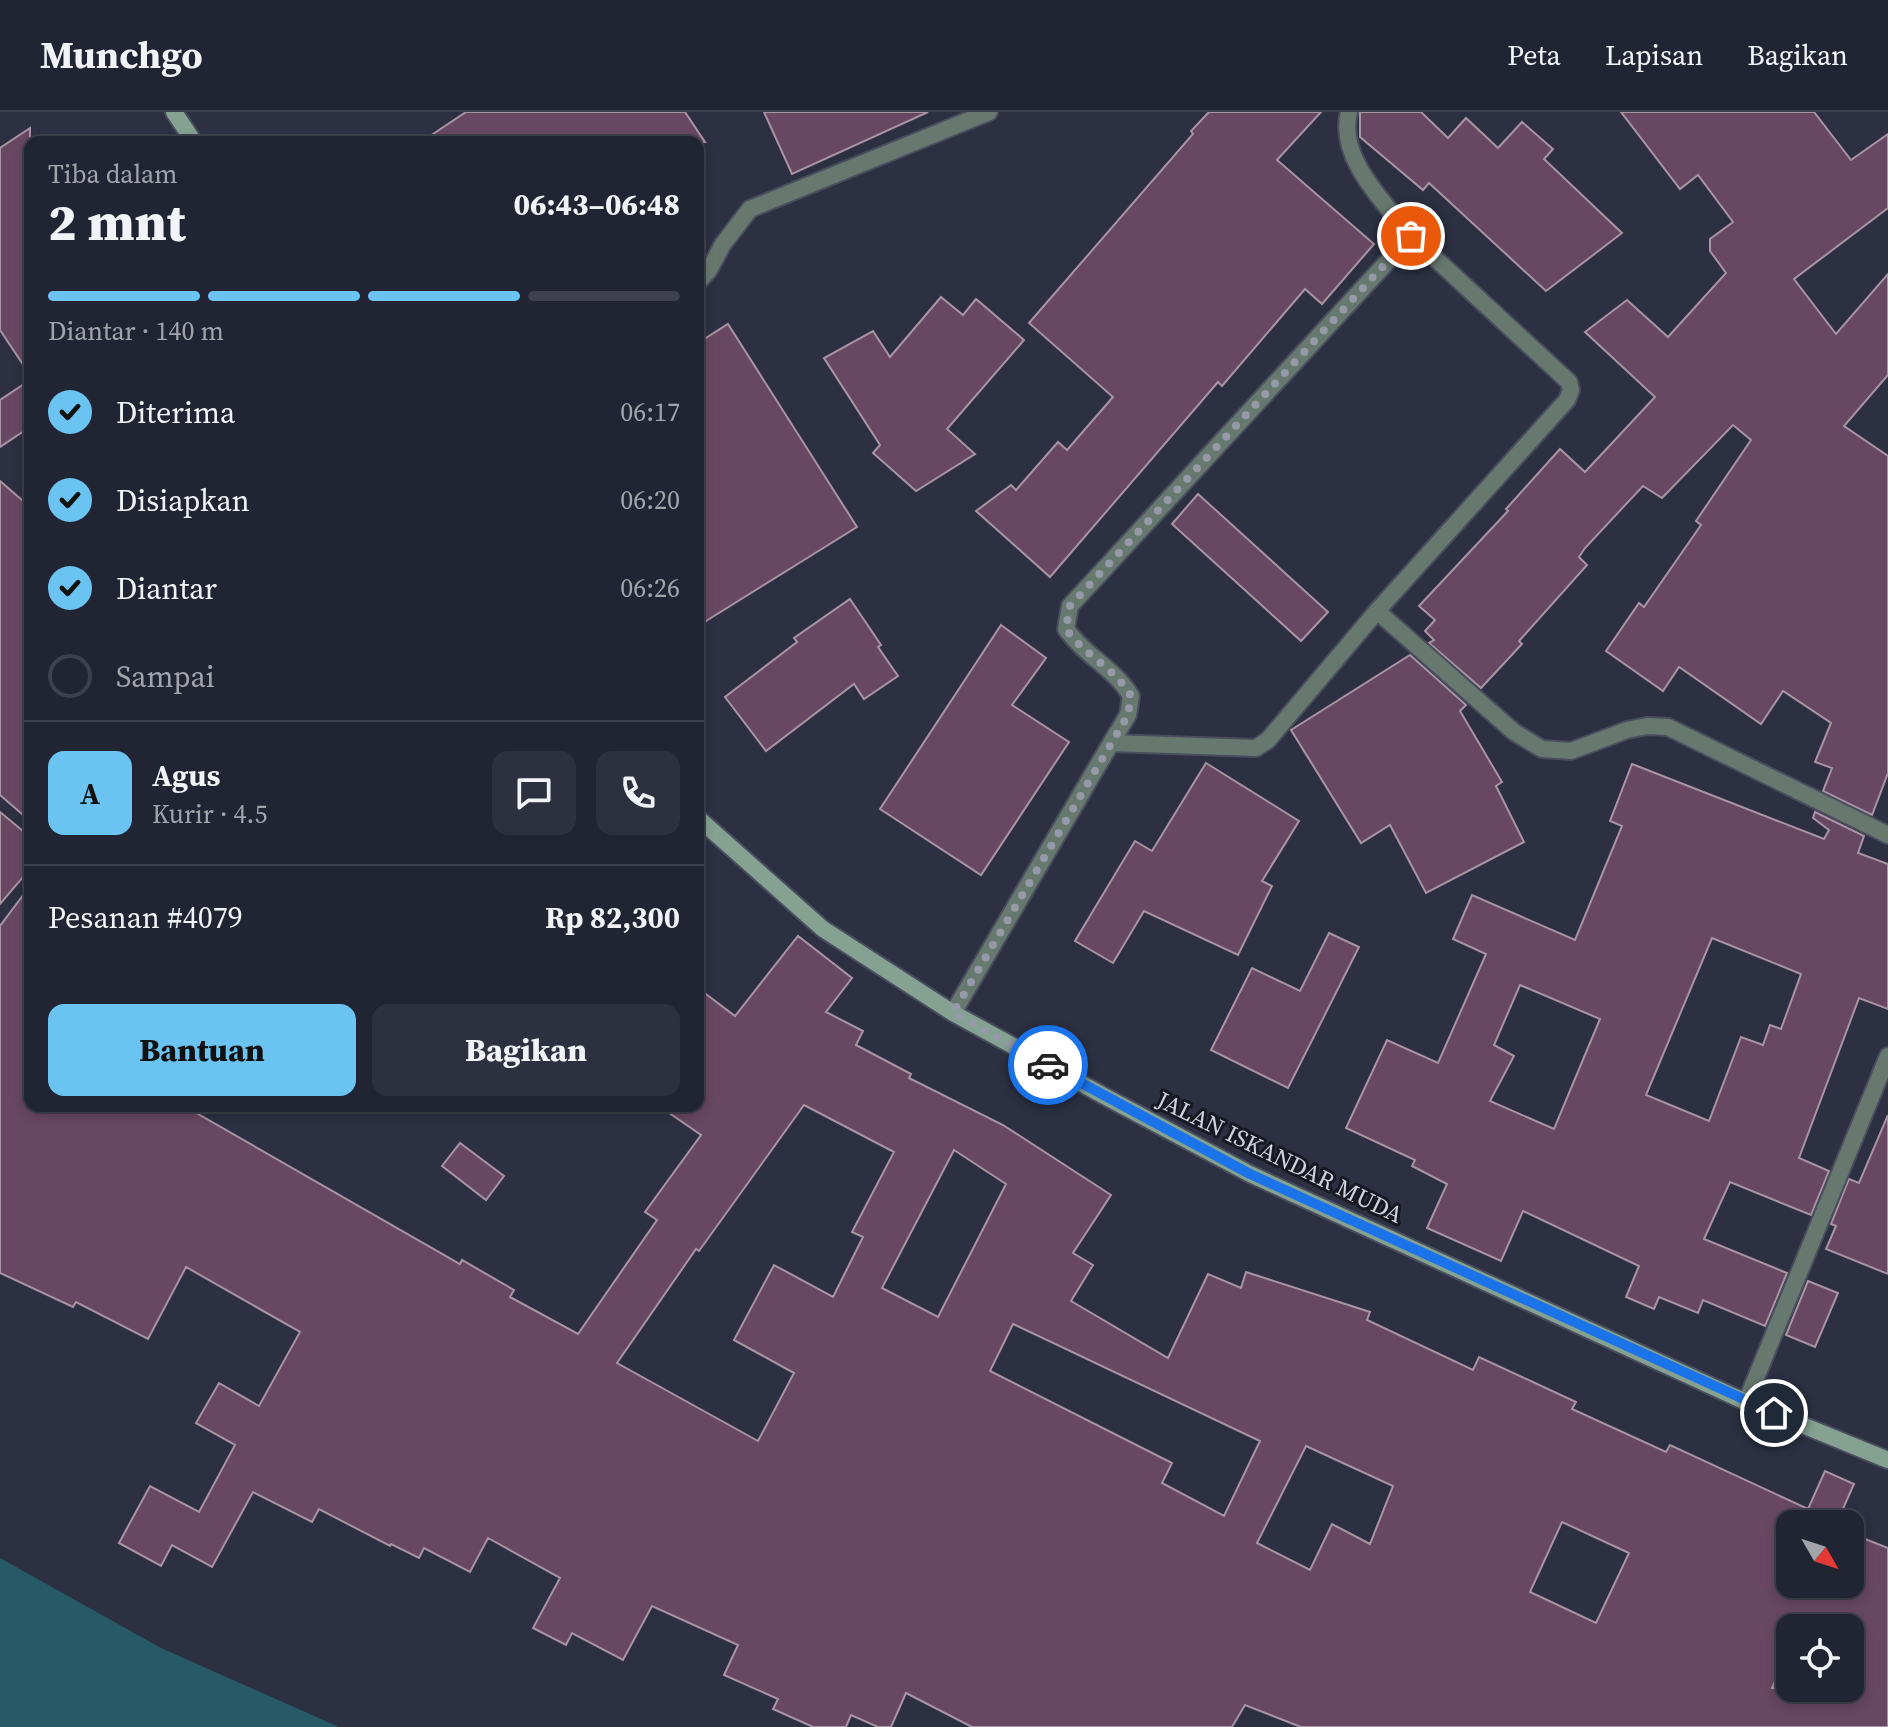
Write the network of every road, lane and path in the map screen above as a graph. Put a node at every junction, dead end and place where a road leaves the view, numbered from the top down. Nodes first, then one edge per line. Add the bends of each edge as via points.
1 (174, 112) edge
2 (989, 112) edge
3 (1349, 112) edge
4 (190, 136) edge
5 (1411, 236) junction
6 (704, 275) edge
7 (1377, 611) junction
8 (1111, 743) junction
9 (704, 823) edge
10 (1888, 835) edge
11 (953, 1013) junction
12 (1888, 1056) edge
13 (1746, 1402) junction
14 (1888, 1460) edge

1 - 4 street
2 - 6 street via 750,209
3 - 5 street via 1349,140 1357,162
5 - 7 street via 1569,382 1571,390
5 - 8 street via 1070,606 1066,629 1131,696 1128,715
7 - 8 street via 1279,730 1256,748
7 - 10 street via 1514,732 1542,749 1571,751 1627,730 1668,727
8 - 11 street
9 - 11 street, JALAN ISKANDAR MUDA via 823,929
11 - 13 street, JALAN ISKANDAR MUDA via 1250,1174
12 - 13 street
13 - 14 street, JALAN ISKANDAR MUDA

